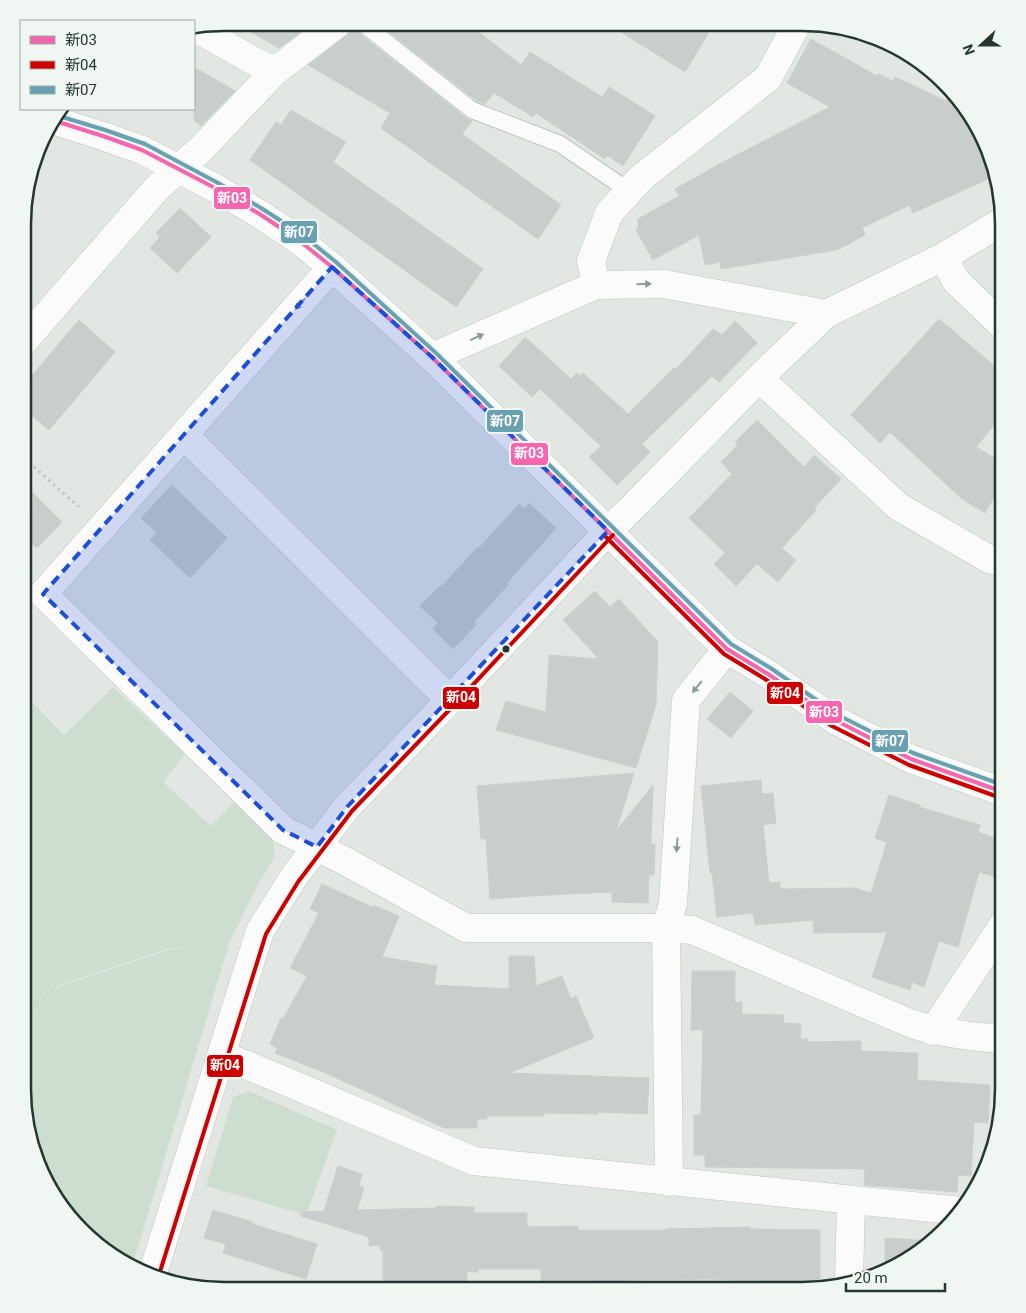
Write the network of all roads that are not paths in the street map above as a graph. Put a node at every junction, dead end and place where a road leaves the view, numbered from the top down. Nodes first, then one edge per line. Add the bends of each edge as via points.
1 (328, 31) edge
2 (372, 31) edge
3 (793, 31) edge
4 (203, 33) edge
5 (275, 71) junction
6 (60, 123) edge
7 (178, 168) junction
8 (629, 191) junction
9 (995, 227) edge
10 (943, 257) junction
11 (332, 267) junction
12 (596, 285) junction
13 (826, 314) junction
14 (995, 317) edge
15 (31, 333) edge
16 (432, 356) junction
17 (760, 378) junction
18 (184, 435) junction
19 (608, 531) junction
20 (995, 560) edge
21 (727, 649) junction
22 (450, 700) junction
23 (995, 790) edge
24 (317, 847) junction
25 (666, 928) junction
26 (995, 937) edge
27 (933, 1030) junction
28 (995, 1038) edge
29 (222, 1056) junction
30 (669, 1182) junction
31 (851, 1200) junction
32 (952, 1210) edge
33 (154, 1269) edge
34 (849, 1276) edge

1 - 5 street
2 - 8 lane via 472,110 560,144
3 - 8 street via 768,78 642,177
4 - 5 street
5 - 7 street via 201,149
6 - 7 street via 142,150
7 - 11 street via 258,212
7 - 15 street
8 - 12 street via 609,213 591,261
9 - 10 street
10 - 13 street
10 - 14 street via 956,280
11 - 16 street
11 -> 18 street
12 -> 13 street via 664,284
16 -> 12 street
13 - 17 street
16 - 19 street
17 - 19 street
17 - 20 street via 899,507
18 - 22 street
18 - 24 street via 43,594 283,830
19 - 21 street
19 - 22 street
21 - 23 street via 835,720 911,759
21 -> 25 street via 686,700 673,903
22 - 24 street via 347,807
24 - 25 street via 466,928
24 - 29 street via 260,931
25 - 27 street via 692,930 912,1024
25 - 30 street
26 - 27 street
27 - 28 street
29 - 30 street via 474,1161
29 - 33 street
30 - 31 street
31 - 32 street
31 - 34 street

